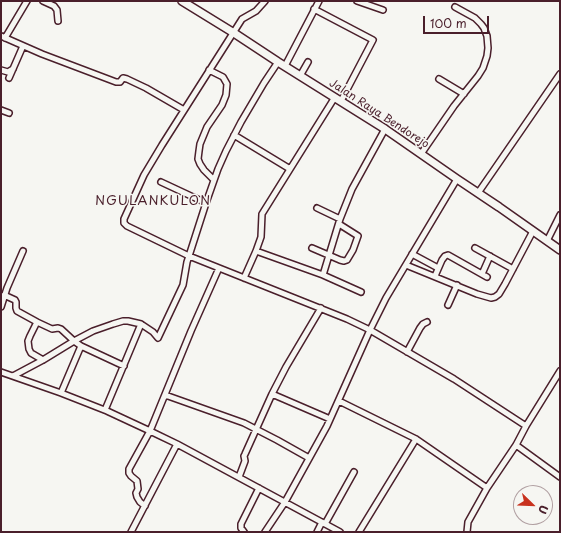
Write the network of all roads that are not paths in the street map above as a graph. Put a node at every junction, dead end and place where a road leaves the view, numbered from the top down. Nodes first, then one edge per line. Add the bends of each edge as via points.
1 (27, 1) edge
2 (43, 1) edge
3 (265, 1) edge
4 (318, 1) edge
5 (357, 1) edge
6 (185, 2) edge
7 (455, 7) dead end
8 (314, 9) junction
9 (384, 10) dead end
10 (58, 21) dead end
11 (234, 33) junction
12 (3, 37) edge
13 (23, 46) junction
14 (278, 62) junction
15 (308, 62) dead end
16 (285, 66) junction
17 (13, 69) junction
18 (1, 70) edge
19 (210, 70) junction
20 (559, 75) edge
21 (300, 76) junction
22 (9, 78) dead end
23 (439, 79) dead end
24 (464, 94) junction
25 (338, 99) junction
26 (1, 110) edge
27 (184, 110) junction
28 (9, 113) dead end
29 (385, 129) junction
30 (234, 136) junction
31 (421, 154) junction
32 (290, 169) junction
33 (457, 179) junction
34 (214, 180) junction
35 (161, 182) dead end
36 (478, 193) junction
37 (206, 203) junction
38 (317, 208) dead end
39 (560, 215) edge
40 (339, 221) junction
41 (533, 232) junction
42 (547, 241) junction
43 (312, 248) dead end
44 (475, 248) dead end
45 (560, 250) edge
46 (22, 251) dead end
47 (256, 251) junction
48 (412, 254) junction
49 (190, 256) junction
50 (329, 256) junction
51 (490, 256) junction
52 (406, 265) junction
53 (219, 268) junction
54 (438, 268) junction
55 (513, 269) junction
56 (482, 274) junction
57 (323, 275) junction
58 (435, 276) junction
59 (487, 277) dead end
60 (244, 278) junction
61 (456, 285) junction
62 (361, 292) dead end
63 (4, 295) junction
64 (448, 306) dead end
65 (1, 307) edge
66 (321, 308) junction
67 (37, 322) junction
68 (428, 322) dead end
69 (141, 324) junction
70 (370, 330) junction
71 (75, 342) junction
72 (82, 346) junction
73 (408, 352) junction
74 (43, 360) junction
75 (124, 366) junction
76 (560, 371) edge
77 (1, 372) edge
78 (13, 376) junction
79 (61, 393) junction
80 (272, 394) junction
81 (165, 396) junction
82 (339, 401) junction
83 (105, 410) junction
84 (330, 419) junction
85 (526, 426) junction
86 (256, 428) junction
87 (150, 431) junction
88 (416, 439) junction
89 (177, 444) junction
90 (516, 445) junction
91 (309, 458) junction
92 (354, 472) dead end
93 (239, 477) junction
94 (560, 477) edge
95 (259, 488) junction
96 (488, 488) junction
97 (285, 502) junction
98 (145, 506) junction
99 (324, 523) junction
100 (131, 532) edge
101 (244, 532) edge
102 (266, 532) edge
103 (317, 532) edge
104 (340, 532) edge
105 (359, 532) edge
106 (467, 532) edge

1 - 12 street
2 - 10 street via 57,10
3 - 11 street via 256,11 242,19
4 - 8 street
5 - 9 street
6 - 11 main road, Jalan Raya Bendorejo
7 - 24 street via 475,18 487,36 487,56 483,68
8 - 16 street
8 - 25 street via 373,40
11 - 14 main road, Jalan Raya Bendorejo
11 - 19 street
12 - 13 street
13 - 17 street
13 - 27 street via 116,82 123,78 127,79
14 - 16 main road, Jalan Raya Bendorejo
14 - 30 street
15 - 21 street
16 - 21 main road, Jalan Raya Bendorejo
17 - 18 street via 8,72
17 - 22 street
19 - 27 street
19 - 34 street via 223,77 227,84 222,105 207,127 199,151 200,164
20 - 36 street
21 - 25 main road, Jalan Raya Bendorejo
23 - 24 street
24 - 31 street
25 - 29 main road, Jalan Raya Bendorejo
25 - 32 street
26 - 28 street
27 - 49 street via 144,175 124,223
29 - 31 main road, Jalan Raya Bendorejo
29 - 40 street via 352,189
30 - 32 street
30 - 34 street
31 - 33 main road, Jalan Raya Bendorejo
32 - 47 street via 262,214 262,232
33 - 36 main road, Jalan Raya Bendorejo
33 - 48 street
34 - 37 street
35 - 37 street
36 - 41 main road, Jalan Raya Bendorejo
37 - 49 street
38 - 40 street
39 - 42 street
40 - 50 street
40 - 50 street via 358,237 347,260
41 - 42 main road, Jalan Raya Bendorejo
41 - 55 street
42 - 45 main road, Jalan Raya Bendorejo
43 - 50 street
44 - 51 street
46 - 63 street
47 - 57 street
47 - 60 street
48 - 52 street
48 - 54 street
49 - 53 street
49 - 69 street via 182,285 158,338
50 - 57 street
51 - 55 street
51 - 56 street
52 - 58 street
52 - 70 street
53 - 60 street
53 - 81 street
54 - 56 street via 448,254
54 - 58 street
55 - 61 street via 495,297 477,294
56 - 59 street
57 - 62 street
58 - 61 street
60 - 66 street
61 - 64 street
63 - 65 street
63 - 67 street via 16,302 17,311
66 - 70 street
66 - 80 street
67 - 71 street via 52,329 61,329
67 - 74 street via 28,341 29,349
68 - 73 street via 420,328
69 - 71 street via 123,321 93,331
69 - 75 street
70 - 73 street
70 - 82 street
71 - 72 street
71 - 74 street
72 - 75 street
72 - 79 street
73 - 85 street
74 - 78 street
75 - 83 street
76 - 85 street
77 - 78 street
78 - 79 street
79 - 83 street
80 - 84 street
80 - 86 street
81 - 86 street
81 - 87 street
82 - 84 street
82 - 88 street
83 - 87 street
84 - 91 street
85 - 90 street
86 - 91 street
86 - 93 street via 244,454 245,461
87 - 89 street
87 - 98 street via 129,469 131,476 137,481 137,497
88 - 96 street
88 - 105 street
89 - 93 street
89 - 98 street
90 - 94 street
90 - 96 street
91 - 97 street
92 - 99 street
93 - 95 street
95 - 97 street
95 - 101 street via 241,524
96 - 106 street via 468,522
97 - 99 street
97 - 102 street
98 - 100 street
99 - 103 street
99 - 104 street

